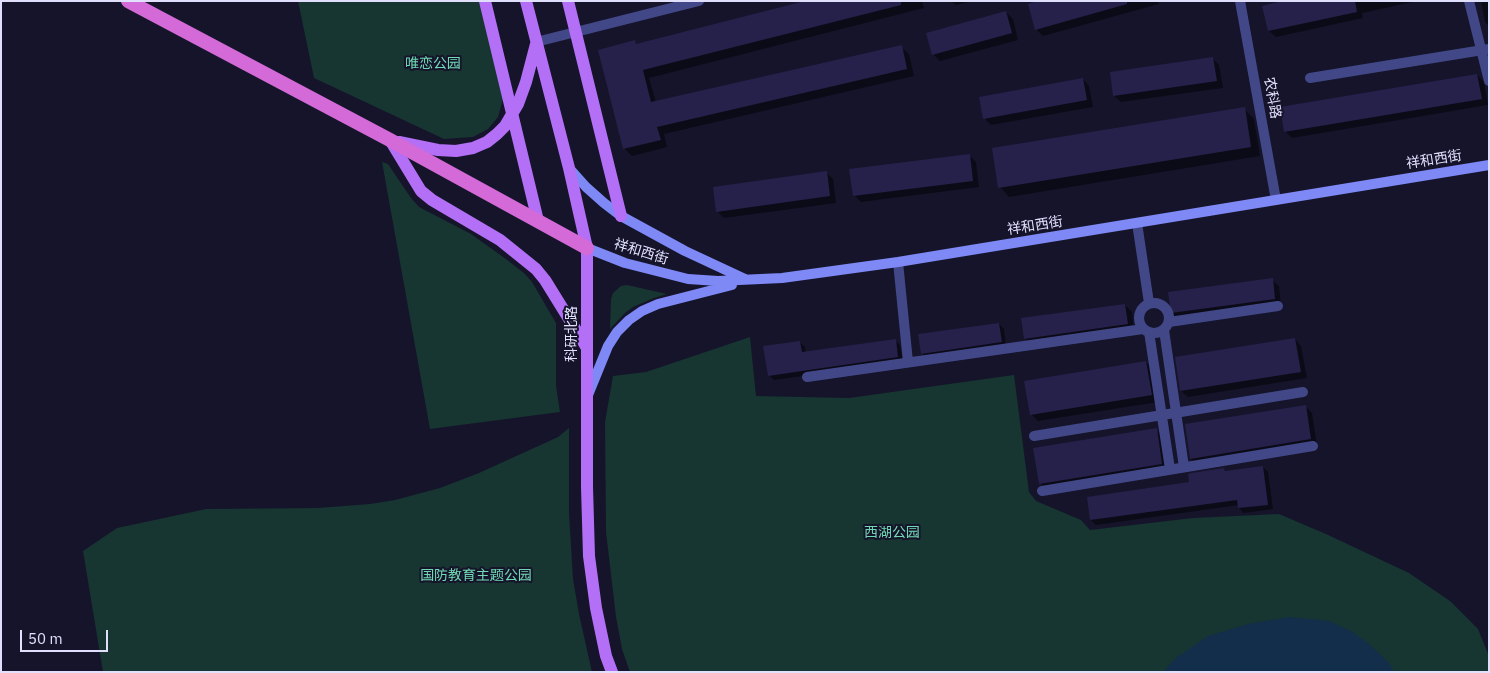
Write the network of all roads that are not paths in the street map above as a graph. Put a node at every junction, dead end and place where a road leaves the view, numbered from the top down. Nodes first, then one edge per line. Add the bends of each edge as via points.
1 (128, 1) edge
2 (485, 1) edge
3 (526, 1) edge
4 (568, 1) edge
5 (699, 1) edge
6 (1240, 1) edge
7 (1470, 1) edge
8 (576, 31) junction
9 (536, 42) junction
10 (1485, 50) edge
11 (1310, 78) dead end
12 (1489, 81) edge
13 (513, 114) junction
14 (390, 140) junction
15 (1489, 165) edge
16 (569, 168) junction
17 (1276, 200) junction
18 (621, 216) junction
19 (538, 221) junction
20 (1137, 224) junction
21 (587, 248) junction
22 (898, 262) junction
23 (748, 280) junction
24 (1150, 304) junction
25 (1278, 306) dead end
26 (1166, 326) junction
27 (1146, 331) junction
28 (587, 348) junction
29 (908, 362) junction
30 (807, 377) dead end
31 (1303, 392) dead end
32 (587, 398) junction
33 (1176, 413) junction
34 (1162, 415) junction
35 (1034, 436) dead end
36 (1313, 446) dead end
37 (1184, 467) junction
38 (1170, 469) junction
39 (1042, 491) dead end
40 (612, 672) edge

1 - 14 highway
2 - 13 main road
3 - 9 main road, 科研北路
4 - 8 main road
5 - 8 street
6 - 17 street, 农科路
7 - 10 street
8 - 9 street
8 - 18 main road
9 - 13 main road via 523,93
9 - 16 main road, 科研北路
10 - 11 street
10 - 12 street
13 - 14 main road via 497,134 473,148 438,150
13 - 19 main road
14 - 19 highway
14 - 28 main road via 421,191 500,240 536,269
15 - 17 main road, 祥和西街
16 - 18 main road via 586,188
16 - 21 main road, 科研北路
17 - 20 main road, 祥和西街
18 - 23 main road
19 - 21 highway
20 - 22 main road, 祥和西街
20 - 24 street
21 - 23 main road, 祥和西街 via 625,263 688,279
21 - 28 main road, 科研北路
22 - 23 main road, 祥和西街 via 828,273
22 - 29 street
23 - 32 main road via 658,304 629,320 608,346
24 - 26 street via 1163,306 1168,314
24 - 27 street via 1139,314 1140,325
25 - 26 street
26 - 27 street via 1158,333
26 - 33 street
27 - 29 street
27 - 34 street
28 - 32 main road, 科研北路
29 - 30 street
31 - 33 street
32 - 40 main road, 科研北路 via 589,556 596,608
33 - 34 street
33 - 37 street
34 - 35 street
34 - 38 street
36 - 37 street
37 - 38 street
38 - 39 street

